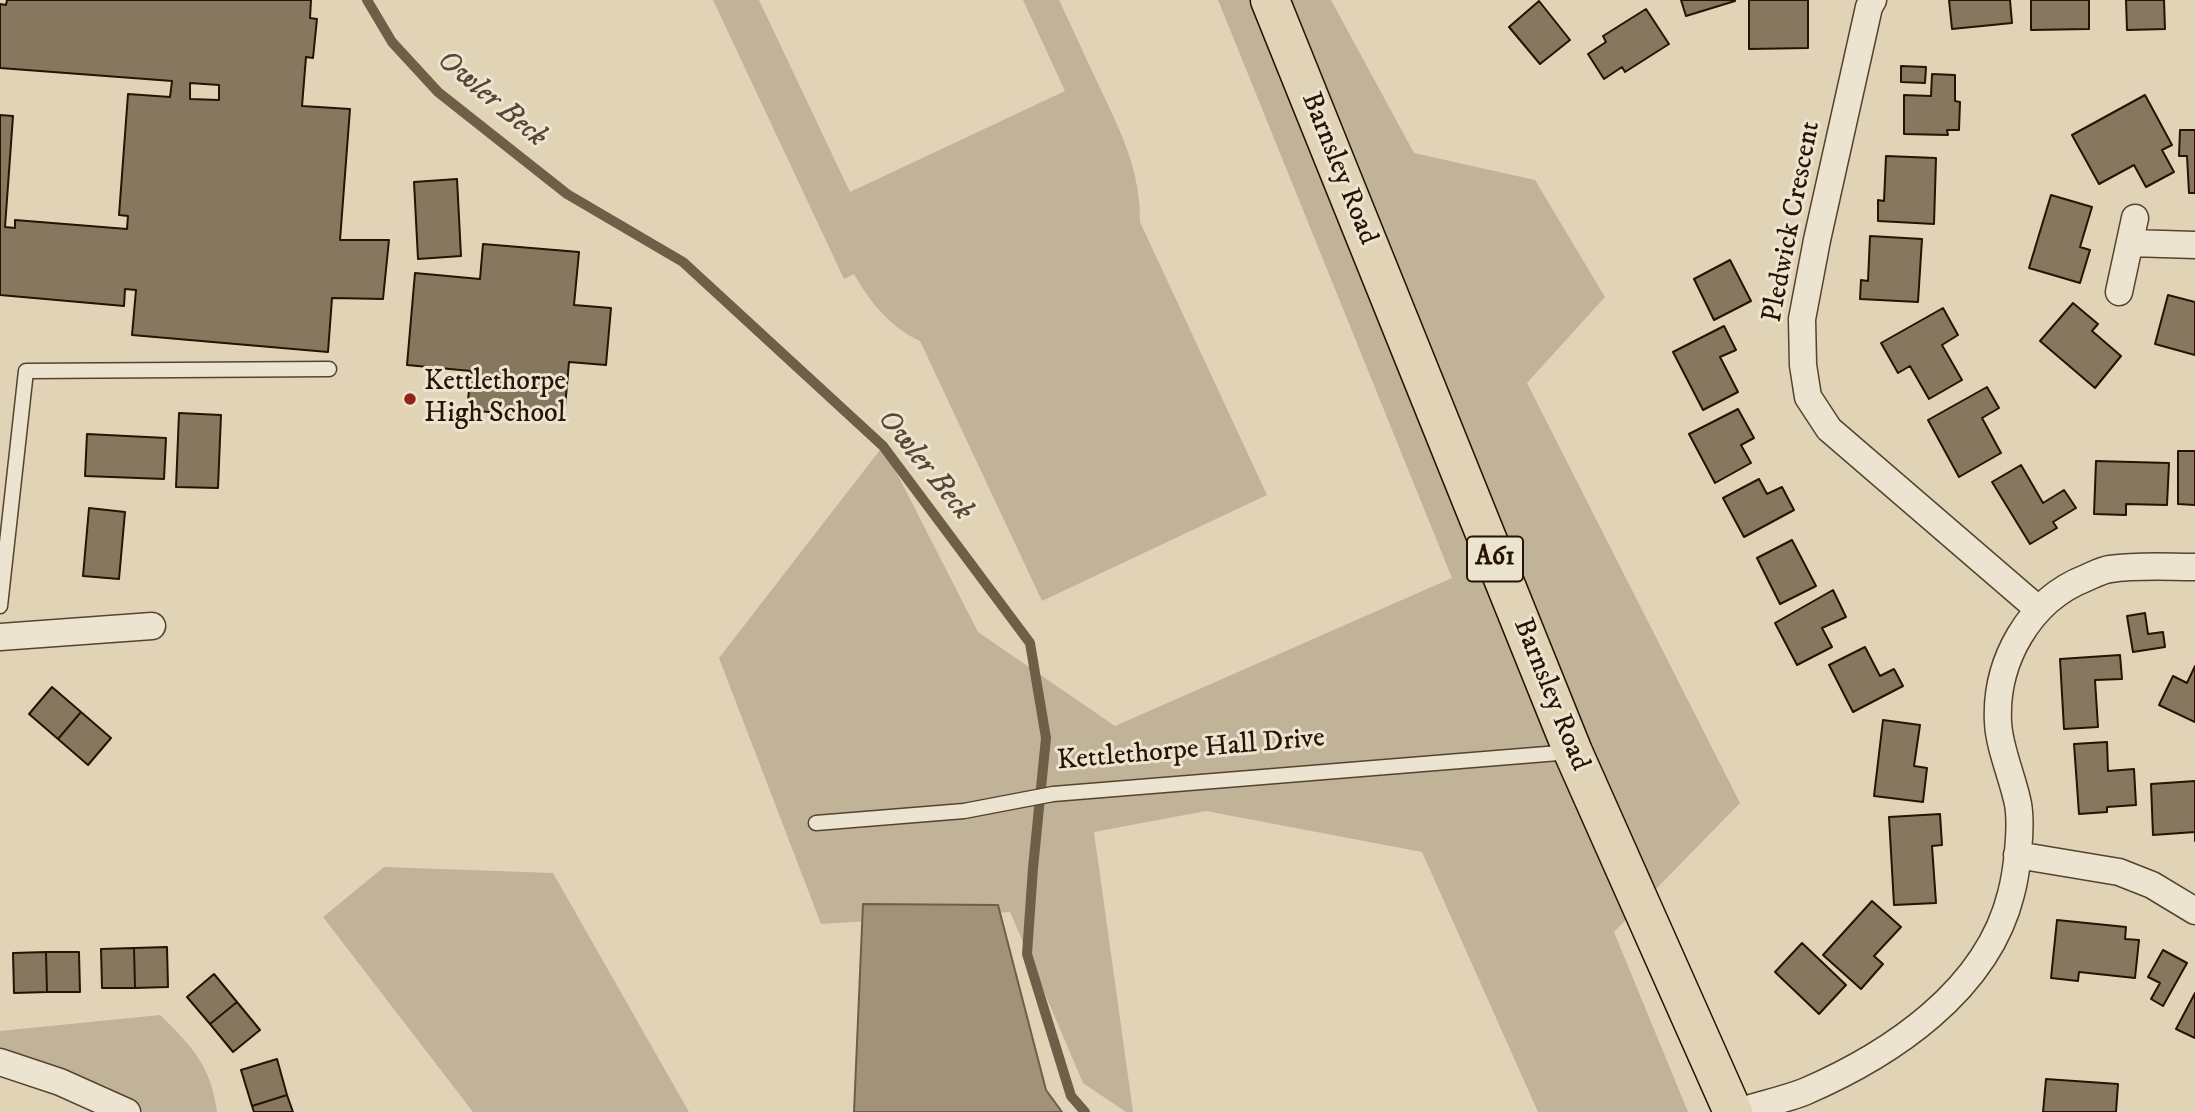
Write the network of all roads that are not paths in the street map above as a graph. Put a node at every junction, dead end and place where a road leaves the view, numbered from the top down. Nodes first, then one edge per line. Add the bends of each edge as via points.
1 (1270, 0) edge
2 (1873, 0) edge
3 (2195, 245) edge
4 (2119, 292) dead end
5 (329, 369) dead end
6 (2195, 568) edge
7 (0, 606) edge
8 (2038, 609) junction
9 (152, 626) dead end
10 (0, 637) edge
11 (1573, 752) junction
12 (816, 823) dead end
13 (2017, 855) junction
14 (2195, 911) edge
15 (0, 1062) edge
16 (127, 1112) edge
17 (1735, 1112) edge

1 - 11 main road, Barnsley Road / A61
2 - 8 street, Pledwick Crescent via 1802,319 1808,397 1829,429
3 - 4 street via 2132,230
5 - 7 lane via 26,371
6 - 8 street via 2108,569 2069,584
8 - 13 street via 2015,643 2000,684 1998,723 2018,808
9 - 10 street
11 - 12 lane, Kettlethorpe Hall Drive via 1053,794 964,811
11 - 17 main road, Barnsley Road / A61
13 - 14 street via 2119,872 2152,885
13 - 17 street via 2011,895 1993,941 1964,981 1921,1025 1860,1064 1802,1092
15 - 16 street

